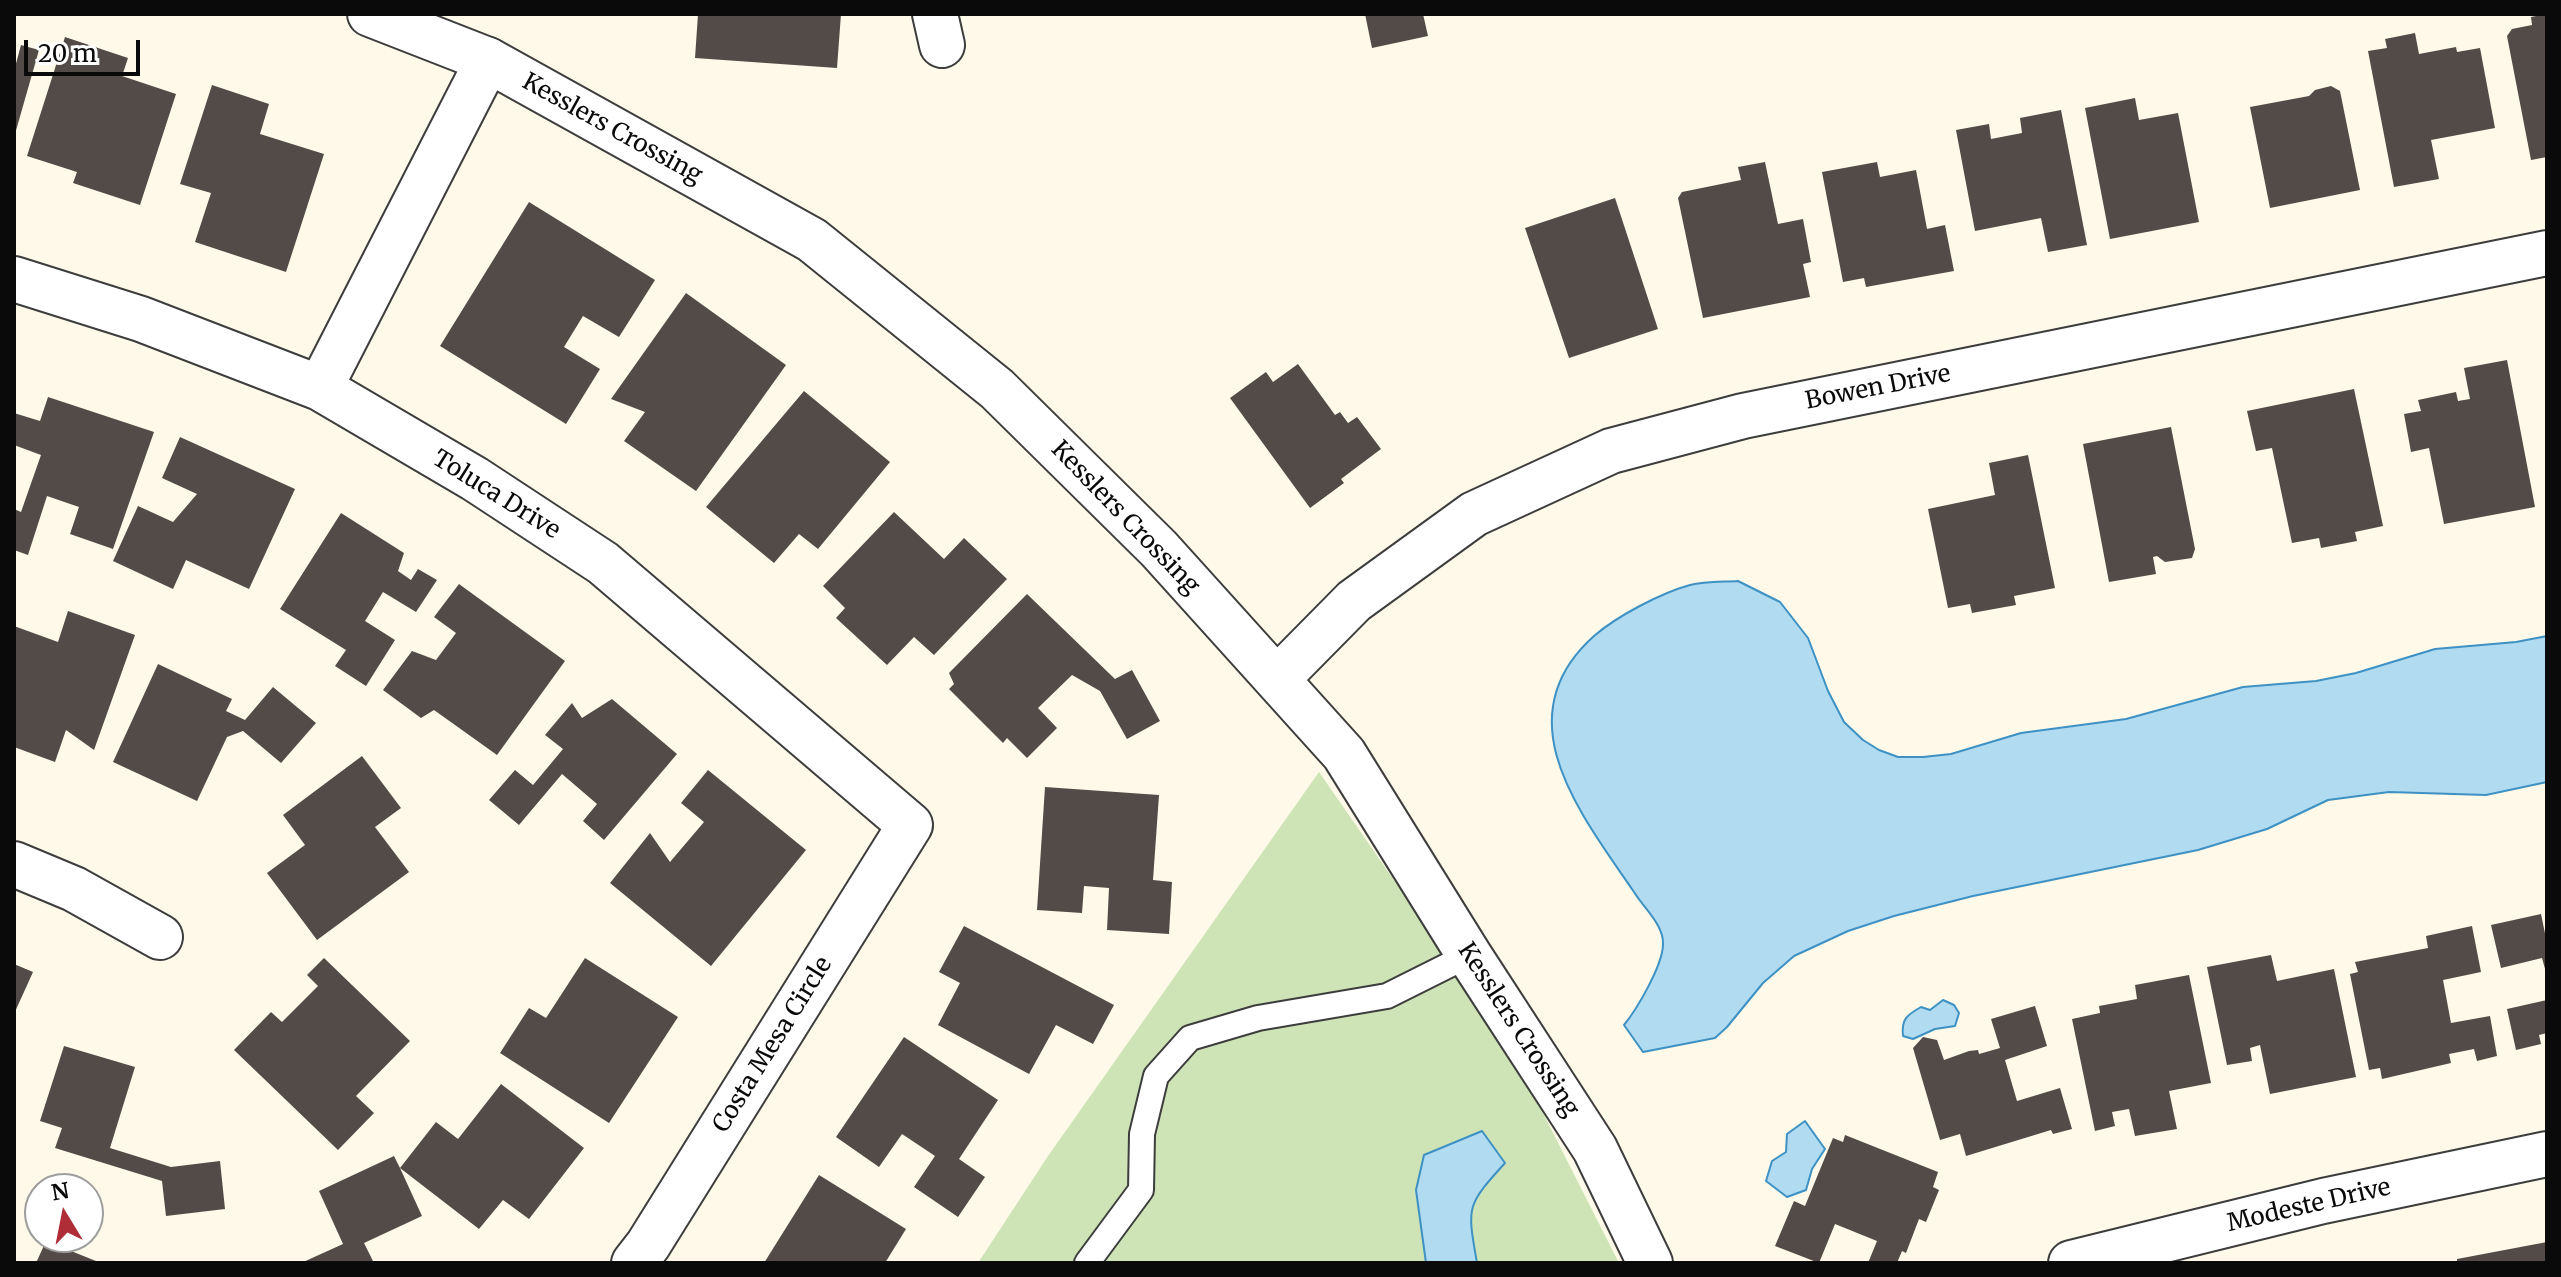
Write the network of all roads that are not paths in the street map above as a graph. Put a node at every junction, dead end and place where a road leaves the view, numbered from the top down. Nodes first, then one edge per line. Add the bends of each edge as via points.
1 (370, 14) edge
2 (488, 60) junction
3 (2547, 253) edge
4 (14, 279) edge
5 (320, 388) junction
6 (1277, 679) junction
7 (910, 825) joint
8 (14, 864) edge
9 (160, 937) dead end
10 (1469, 955) junction
11 (2547, 1154) edge
12 (634, 1263) edge
13 (1087, 1263) edge
14 (1650, 1263) edge
15 (2071, 1263) edge

1 - 2 street, Kesslers Crossing
2 - 5 street
2 - 6 street, Kesslers Crossing via 812,240 997,389 1159,549
3 - 6 street, Bowen Drive via 1743,416 1611,451 1474,514 1354,601
4 - 5 street, Toluca Drive via 141,319
5 - 7 street, Toluca Drive via 475,479 603,563
6 - 10 street, Kesslers Crossing via 1344,754
7 - 12 street, Costa Mesa Circle
8 - 9 street via 74,889
10 - 13 lane via 1387,996 1258,1018 1190,1038 1156,1076 1142,1134 1141,1190
10 - 14 street, Kesslers Crossing via 1595,1149
11 - 15 street, Modeste Drive via 2323,1201

